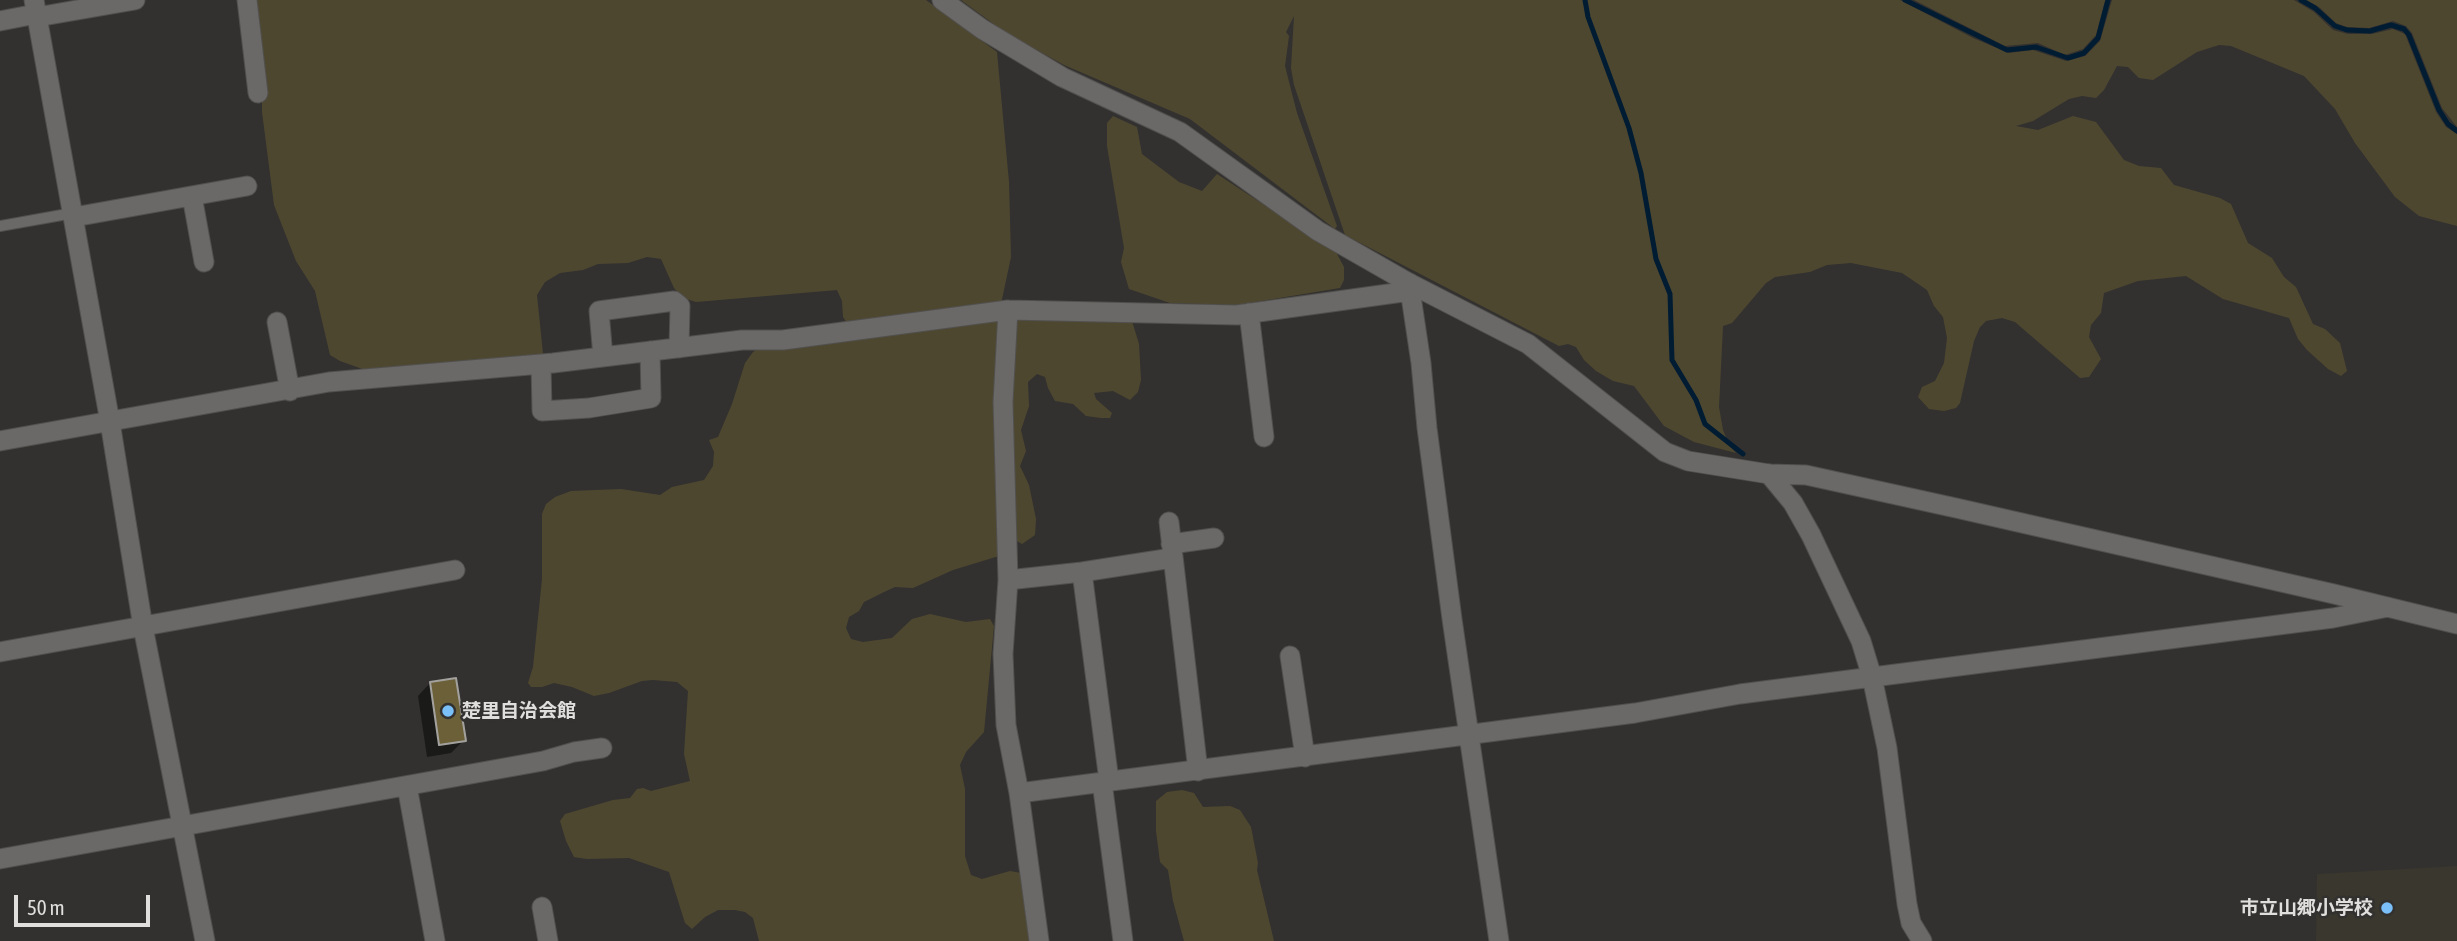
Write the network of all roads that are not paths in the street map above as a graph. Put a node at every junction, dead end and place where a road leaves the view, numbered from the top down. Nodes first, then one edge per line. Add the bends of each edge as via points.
1 (135, 0) edge
2 (247, 0) edge
3 (942, 0) edge
4 (36, 10) edge
5 (0, 21) edge
6 (258, 93) dead end
7 (247, 186) dead end
8 (192, 196) junction
9 (74, 215) junction
10 (0, 226) edge
11 (204, 262) dead end
12 (1410, 287) junction
13 (1008, 310) junction
14 (1249, 313) junction
15 (277, 322) dead end
16 (680, 348) junction
17 (650, 351) junction
18 (603, 357) junction
19 (541, 364) junction
20 (290, 391) junction
21 (110, 422) junction
22 (1265, 437) dead end
23 (0, 441) edge
24 (1769, 474) junction
25 (1169, 522) dead end
26 (1214, 538) dead end
27 (1171, 551) junction
28 (454, 570) dead end
29 (1082, 572) junction
30 (1008, 580) junction
31 (2388, 607) junction
32 (2457, 624) edge
33 (143, 627) junction
34 (0, 652) edge
35 (1290, 656) dead end
36 (1872, 677) junction
37 (1470, 735) junction
38 (602, 748) dead end
39 (1305, 757) junction
40 (1198, 771) junction
41 (1106, 782) junction
42 (407, 786) junction
43 (1018, 793) junction
44 (182, 828) junction
45 (0, 859) edge
46 (542, 906) dead end
47 (205, 941) edge
48 (435, 941) edge
49 (548, 941) edge
50 (1039, 941) edge
51 (1123, 941) edge
52 (1499, 941) edge
53 (1922, 941) edge

1 - 4 street
2 - 6 street
3 - 12 street via 1062,77 1181,132 1318,231
4 - 5 street
4 - 9 street
7 - 8 street
8 - 9 street
8 - 11 street
9 - 10 lane
9 - 21 street
12 - 14 street
12 - 24 street via 1528,344 1665,452 1688,461
12 - 37 street
13 - 14 street
13 - 16 street via 783,340
13 - 30 street via 1003,402
14 - 22 street
15 - 20 street
16 - 17 street
16 - 18 street via 680,306 674,301 599,311
17 - 18 street
17 - 19 street via 651,398 589,408 542,411
18 - 19 street
19 - 20 street via 330,382
20 - 21 street
21 - 23 street
21 - 33 street
24 - 31 street via 1806,475
24 - 36 street via 1793,503 1834,579
25 - 27 street
26 - 27 street
27 - 29 street
27 - 40 street
28 - 33 street
29 - 30 street
29 - 41 street
30 - 43 street via 1003,654 1006,725
31 - 32 street
31 - 36 street via 2333,618
33 - 34 street
33 - 44 street
35 - 39 street
36 - 37 street
36 - 53 street via 1887,748 1907,904
37 - 39 street
37 - 52 street
38 - 42 street
39 - 40 street
40 - 41 street
41 - 43 street
41 - 51 street
42 - 44 street
42 - 48 street
43 - 50 street
44 - 45 street
44 - 47 street
46 - 49 street

